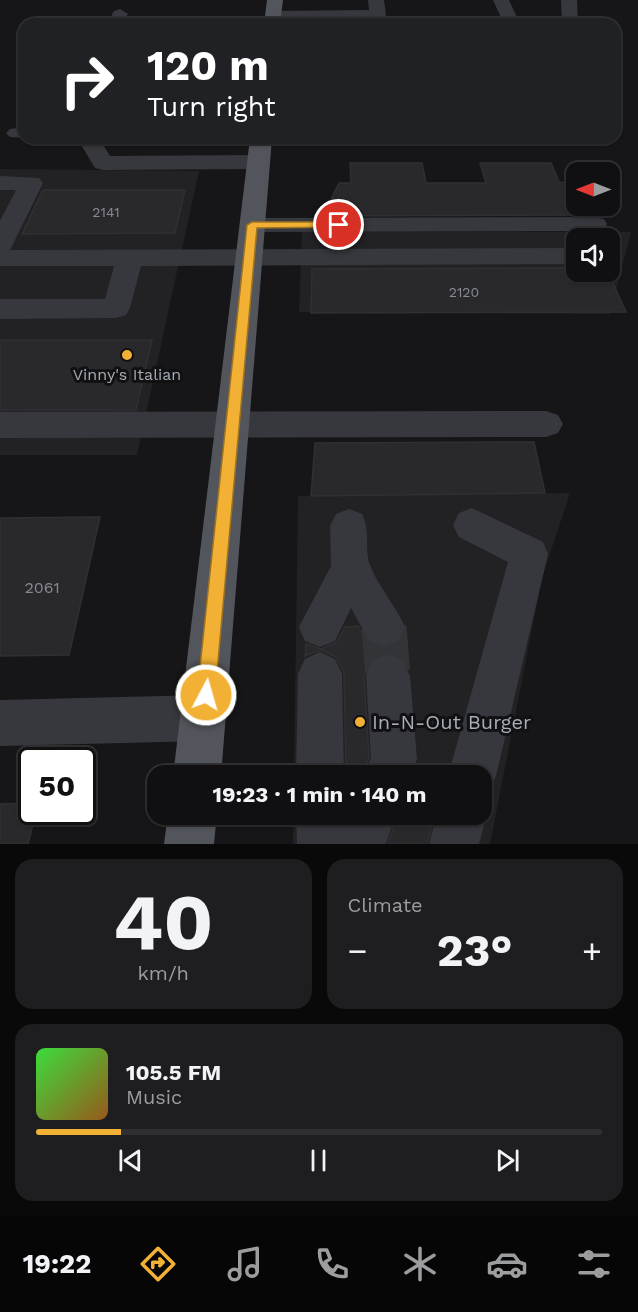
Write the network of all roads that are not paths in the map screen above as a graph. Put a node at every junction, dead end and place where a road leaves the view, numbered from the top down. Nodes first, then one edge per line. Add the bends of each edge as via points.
1 (376, 0) edge
2 (501, 0) edge
3 (569, 0) edge
4 (324, 8) edge
5 (273, 13) edge
6 (509, 18) edge
7 (570, 18) edge
8 (92, 144) edge
9 (260, 150) edge
10 (0, 183) edge
11 (596, 224) dead end
12 (252, 225) junction
13 (0, 246) edge
14 (566, 256) edge
15 (249, 257) junction
16 (0, 258) edge
17 (130, 258) junction
18 (0, 309) edge
19 (232, 424) junction
20 (546, 424) dead end
21 (0, 425) edge
22 (471, 525) dead end
23 (349, 526) dead end
24 (350, 568) junction
25 (320, 627) dead end
26 (384, 627) tunnel mouth
27 (320, 674) dead end
28 (388, 676) tunnel mouth
29 (203, 718) junction
30 (0, 723) edge
31 (198, 765) edge
32 (320, 765) edge
33 (392, 765) edge
34 (475, 765) edge
35 (192, 825) edge
36 (321, 825) edge
37 (368, 825) edge
38 (459, 825) edge
39 (189, 844) edge
40 (322, 844) edge
41 (360, 844) edge
42 (454, 844) edge

1 - 4 lane via 378,15
2 - 6 lane
3 - 7 lane
4 - 5 lane
8 - 9 lane via 103,163
9 - 12 main road
10 - 13 lane via 31,183
11 - 12 lane
12 - 15 main road
14 - 15 lane
15 - 17 lane
15 - 19 main road
16 - 17 lane
17 - 18 lane via 116,308
19 - 20 lane
19 - 21 lane
19 - 29 main road
22 - 34 lane via 529,554
23 - 24 lane
24 - 25 lane
24 - 26 lane
27 - 32 lane
28 - 33 lane
29 - 30 lane
29 - 31 main road
35 - 39 main road
36 - 40 lane
37 - 41 lane
38 - 42 lane

